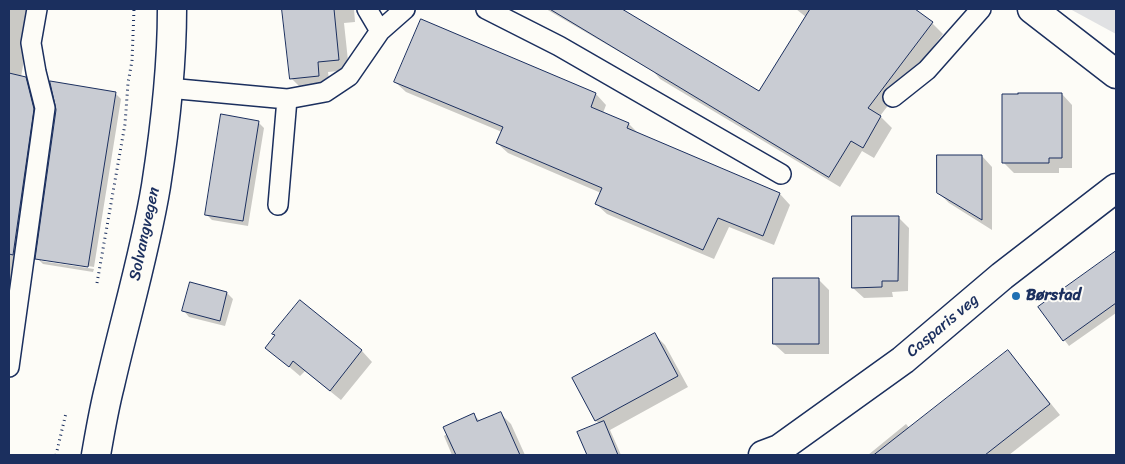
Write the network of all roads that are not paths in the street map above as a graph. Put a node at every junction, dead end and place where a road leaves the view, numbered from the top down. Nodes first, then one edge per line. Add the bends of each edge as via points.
1 (37, 9) edge
2 (172, 9) edge
3 (367, 9) edge
4 (405, 9) edge
5 (486, 9) edge
6 (981, 9) edge
7 (1032, 9) edge
8 (380, 31) junction
9 (1116, 74) edge
10 (168, 88) junction
11 (893, 97) dead end
12 (287, 99) junction
13 (781, 174) dead end
14 (1116, 188) edge
15 (278, 205) dead end
16 (9, 367) edge
17 (775, 453) edge
18 (96, 455) edge

1 - 16 lane via 31,43 45,108
2 - 10 street, Solvangvegen
3 - 8 lane
4 - 8 lane
5 - 13 lane via 560,46
6 - 11 lane via 927,70
7 - 9 street
8 - 12 lane via 349,76 326,92
10 - 12 lane
10 - 18 street, Solvangvegen via 156,186
12 - 15 lane
14 - 17 street, Casparis veg via 1002,276 903,360

